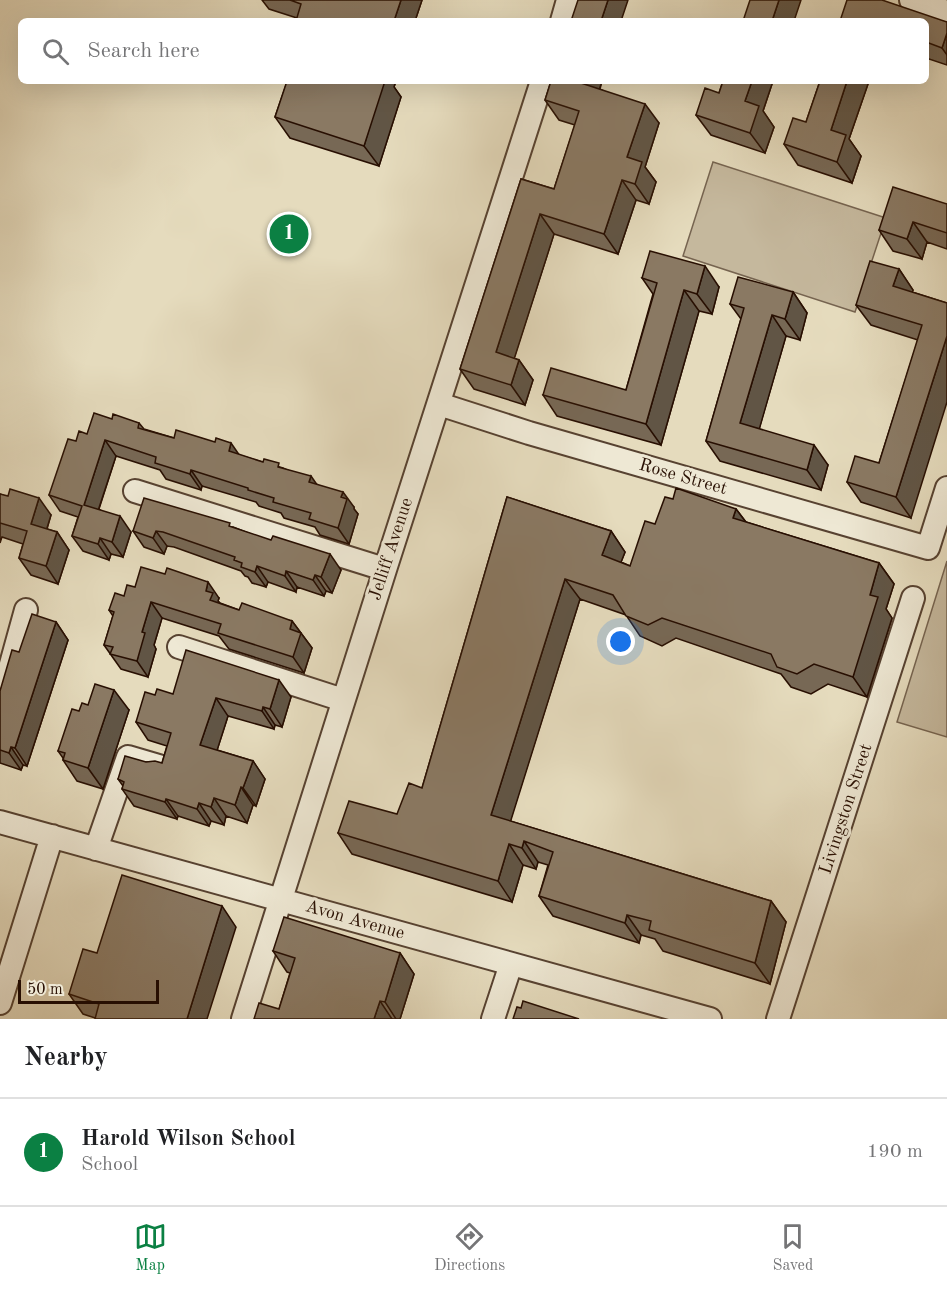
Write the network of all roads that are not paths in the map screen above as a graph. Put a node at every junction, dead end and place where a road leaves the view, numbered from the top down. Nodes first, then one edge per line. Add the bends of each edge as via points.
1 (568, 0) edge
2 (911, 0) edge
3 (947, 12) edge
4 (563, 18) edge
5 (541, 84) edge
6 (439, 404) junction
7 (947, 488) edge
8 (135, 491) dead end
9 (384, 568) junction
10 (913, 598) dead end
11 (26, 610) dead end
12 (179, 647) dead end
13 (343, 700) junction
14 (0, 704) edge
15 (162, 767) edge
16 (0, 822) edge
17 (52, 836) junction
18 (96, 849) junction
19 (280, 900) junction
20 (511, 964) junction
21 (0, 1003) edge
22 (243, 1019) edge
23 (493, 1019) edge
24 (710, 1019) edge
25 (778, 1019) edge

1 - 4 street
2 - 3 street
5 - 6 street, Jelliff Avenue
6 - 7 street, Rose Street via 928,548
6 - 9 street, Jelliff Avenue
8 - 9 street
9 - 13 street, Jelliff Avenue
10 - 25 street, Livingston Street
11 - 14 street
12 - 13 street
13 - 19 street, Jelliff Avenue
15 - 18 street via 128,757
16 - 17 street, Avon Avenue
17 - 18 street, Avon Avenue
17 - 21 street
18 - 19 street, Avon Avenue
19 - 20 street, Avon Avenue
19 - 22 street, Jelliff Avenue
20 - 23 street
20 - 24 street, Avon Avenue

